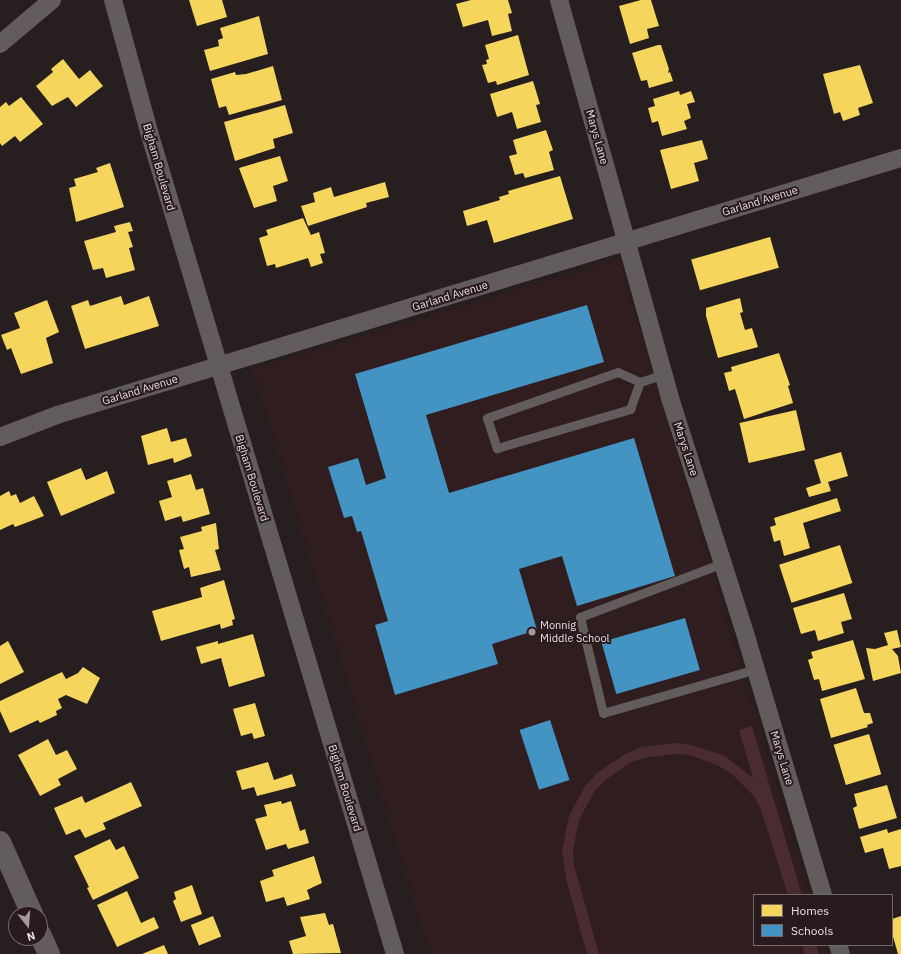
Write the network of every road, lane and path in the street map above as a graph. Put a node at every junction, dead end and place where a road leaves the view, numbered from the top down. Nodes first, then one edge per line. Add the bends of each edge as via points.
1 (52, 0) edge
2 (113, 0) edge
3 (559, 0) edge
4 (0, 44) edge
5 (901, 158) edge
6 (626, 242) junction
7 (218, 367) junction
8 (664, 374) junction
9 (640, 382) junction
10 (0, 437) edge
11 (723, 563) junction
12 (756, 669) junction
13 (0, 842) edge
14 (823, 894) edge
15 (28, 906) edge
16 (395, 954) edge

1 - 4 street
2 - 7 street, Bigham Boulevard via 148,132
3 - 6 street, Marys Lane
5 - 6 street, Garland Avenue
6 - 7 street, Garland Avenue
6 - 8 street, Marys Lane
7 - 10 street, Garland Avenue via 57,415
7 - 16 street, Bigham Boulevard
8 - 9 lane
8 - 11 street, Marys Lane
9 - 9 lane via 630,409 497,448 487,418 618,372
11 - 12 street, Marys Lane
11 - 12 lane via 580,617 603,712
12 - 14 street, Marys Lane
13 - 15 street

